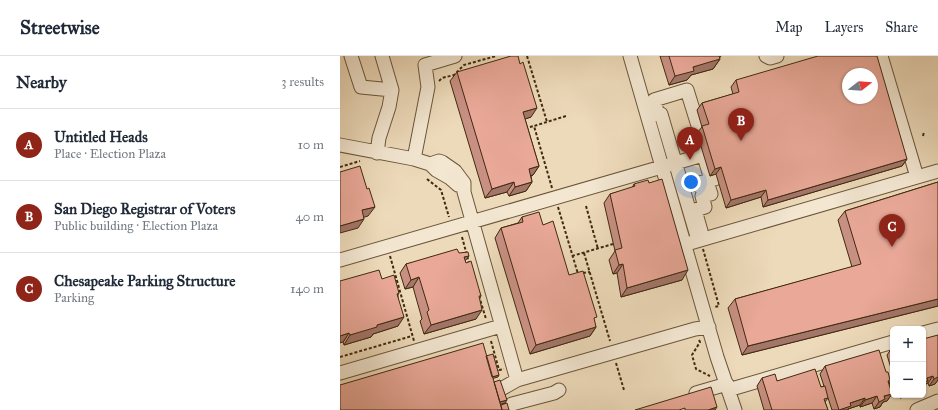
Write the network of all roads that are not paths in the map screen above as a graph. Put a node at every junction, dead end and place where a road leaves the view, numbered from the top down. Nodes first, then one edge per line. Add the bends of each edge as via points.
1 (351, 56) edge
2 (382, 56) edge
3 (455, 56) edge
4 (630, 56) edge
5 (766, 56) edge
6 (777, 56) edge
7 (881, 56) edge
8 (422, 61) edge
9 (392, 90) junction
10 (340, 145) edge
11 (377, 153) junction
12 (707, 154) junction
13 (414, 159) junction
14 (675, 163) junction
15 (662, 167) junction
16 (938, 171) edge
17 (917, 177) junction
18 (473, 222) junction
19 (684, 244) junction
20 (340, 260) edge
21 (501, 326) junction
22 (709, 327) junction
23 (938, 329) edge
24 (926, 332) edge
25 (890, 343) edge
26 (340, 373) edge
27 (516, 377) junction
28 (728, 387) junction
29 (487, 390) edge
30 (559, 390) dead end
31 (684, 397) edge
32 (938, 401) edge
33 (512, 404) dead end
34 (735, 410) edge
35 (917, 410) edge

1 - 9 street via 361,87
2 - 9 street
3 - 8 street
4 - 15 street
5 - 6 street
7 - 17 street
8 - 13 street via 428,87
9 - 11 street
10 - 11 street
11 - 13 street
12 - 14 street
12 - 14 street via 697,133 700,132 687,90 654,100 658,115 661,114
12 - 14 street via 710,176 714,175 715,179 699,183 700,187 708,185 711,194 702,196 705,207 695,210 701,231 696,233
13 - 18 street via 430,164 464,192
14 - 15 street
15 - 18 street
15 - 19 street
16 - 17 street
17 - 19 street
18 - 20 street
18 - 21 street
19 - 22 street
21 - 26 street
21 - 27 street
22 - 27 street via 695,328
22 - 28 street
23 - 24 street
25 - 28 street
27 - 29 street
28 - 31 street
28 - 34 street
30 - 33 street
32 - 35 street

